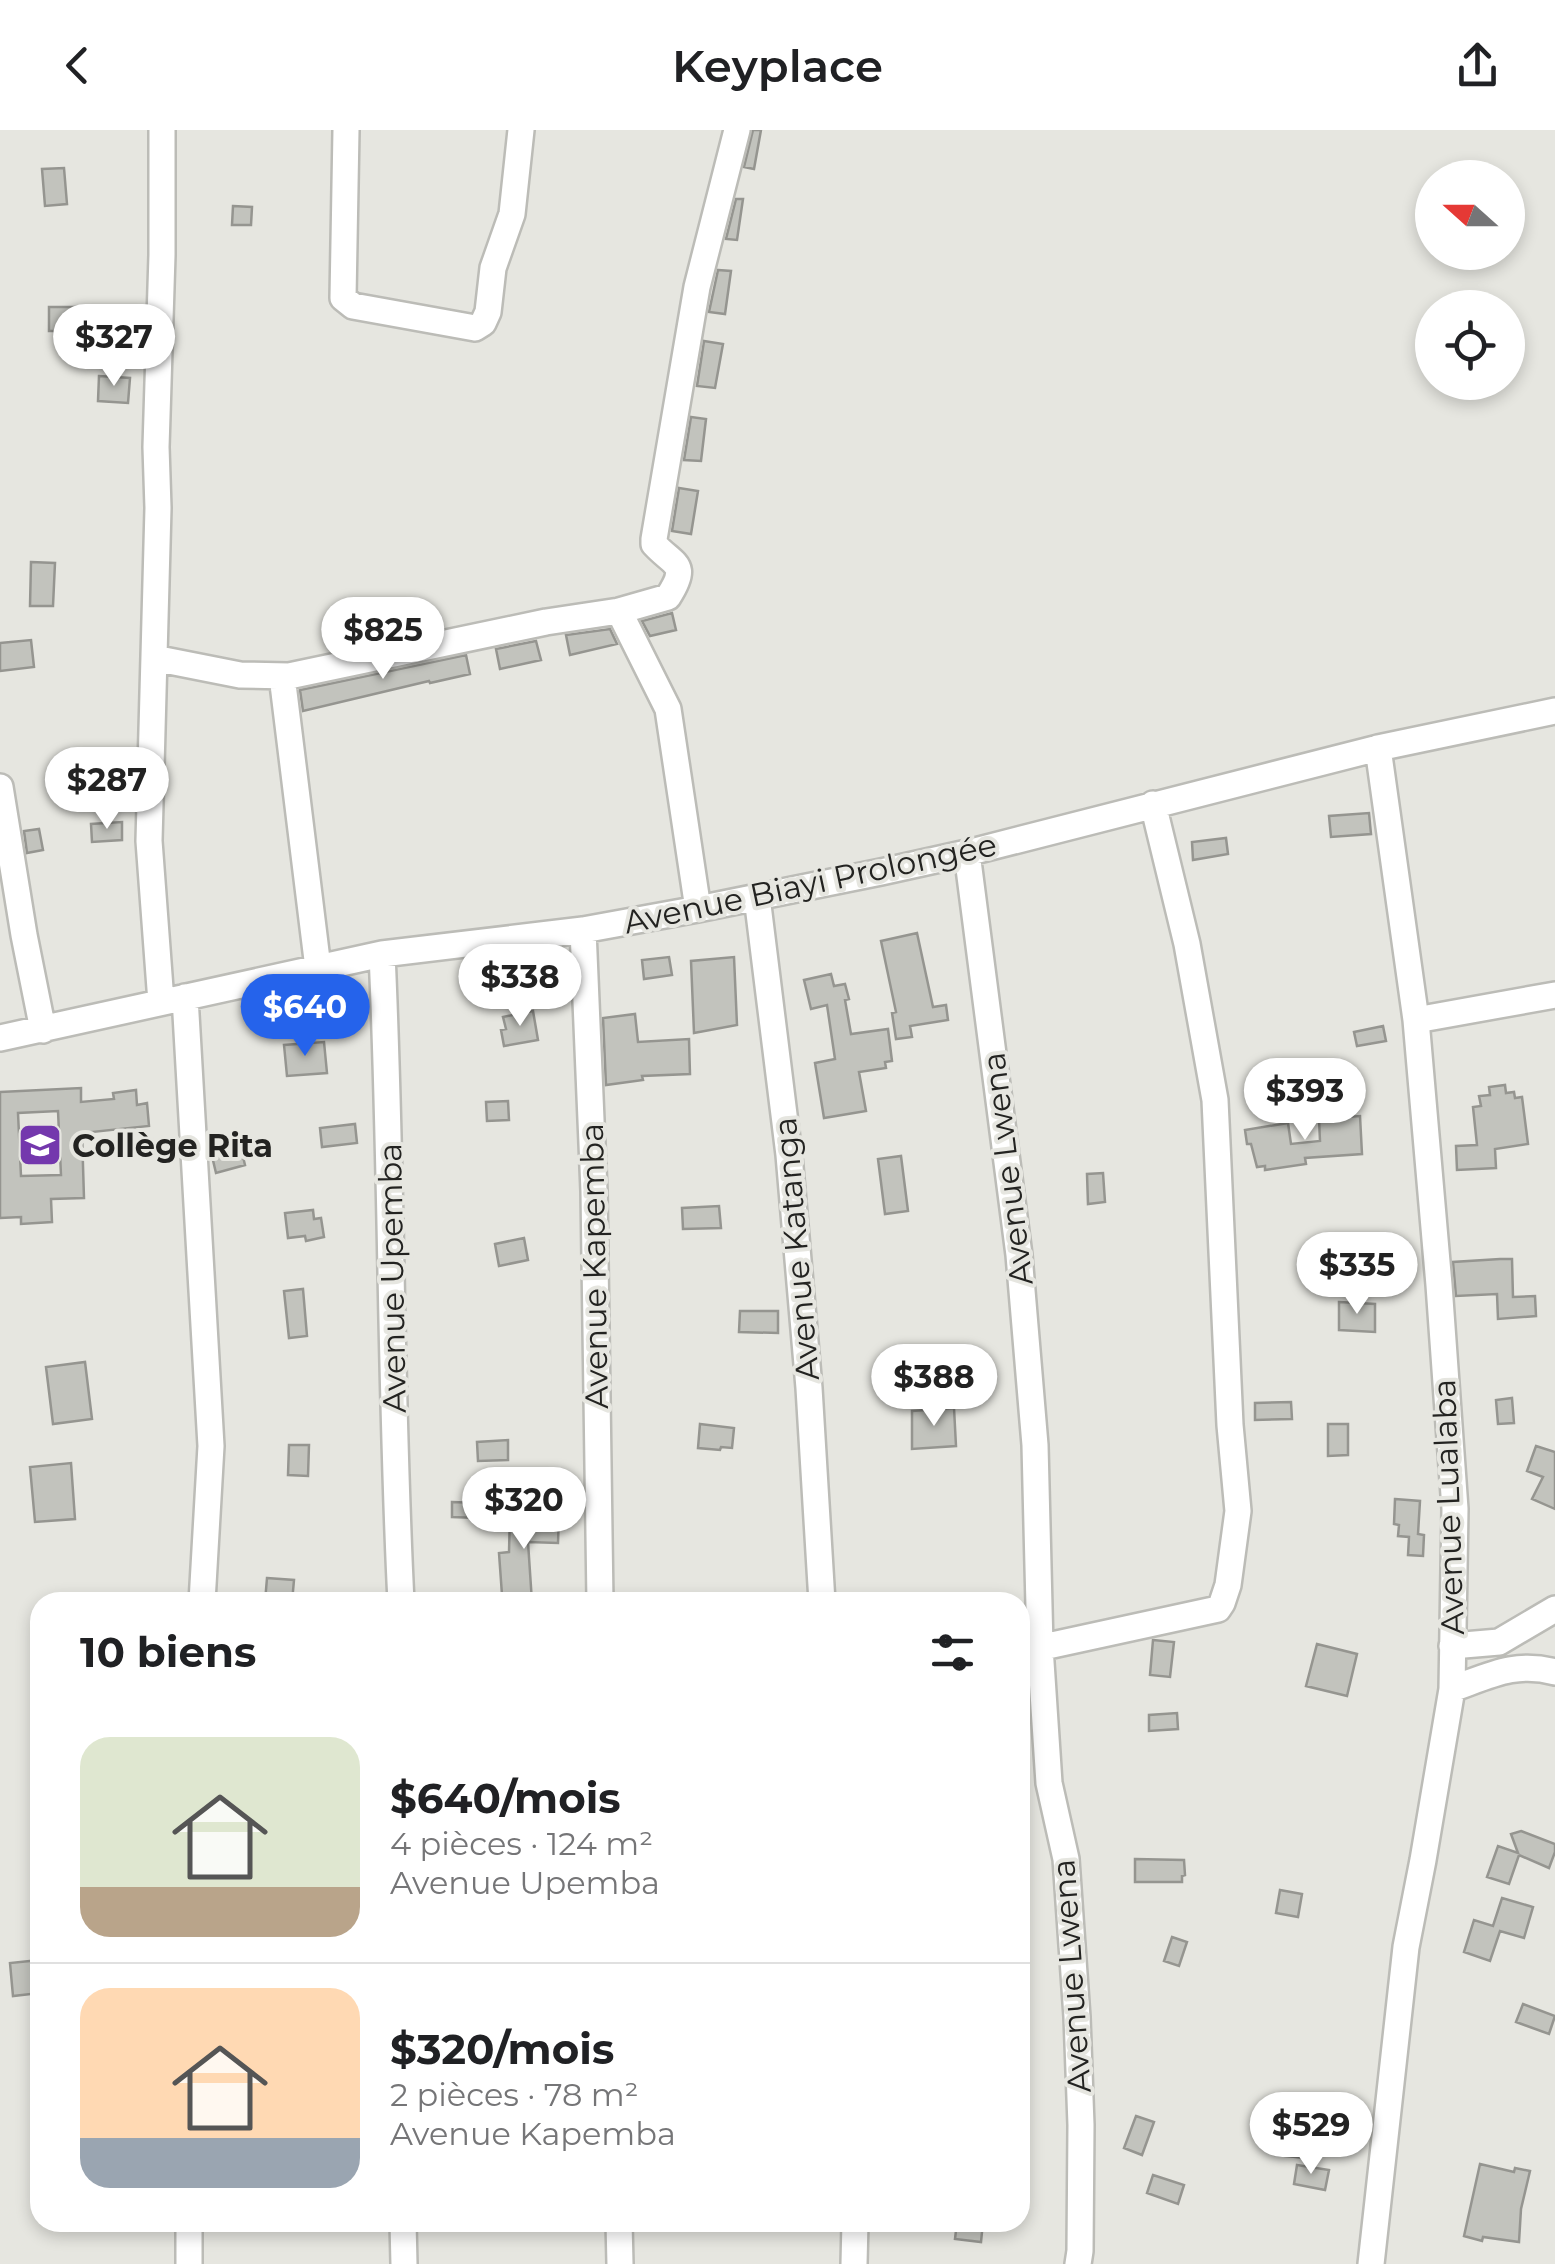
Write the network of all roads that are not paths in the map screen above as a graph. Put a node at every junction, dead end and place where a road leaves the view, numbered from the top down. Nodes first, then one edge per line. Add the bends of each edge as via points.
1 (162, 130) edge
2 (346, 130) edge
3 (521, 130) edge
4 (737, 130) edge
5 (619, 611) junction
6 (154, 658) junction
7 (282, 676) junction
8 (1555, 711) edge
9 (1378, 748) junction
10 (0, 787) edge
11 (1152, 804) junction
12 (967, 853) junction
13 (758, 897) junction
14 (698, 909) junction
15 (582, 930) junction
16 (382, 954) junction
17 (318, 968) junction
18 (1555, 995) edge
19 (173, 999) junction
20 (1416, 1020) junction
21 (43, 1030) junction
22 (0, 1038) edge
23 (203, 1592) edge
24 (400, 1592) edge
25 (600, 1592) edge
26 (821, 1592) edge
27 (1555, 1608) edge
28 (1452, 1646) junction
29 (1030, 1649) edge
30 (1555, 1672) edge
31 (1452, 1690) junction
32 (188, 2232) edge
33 (404, 2232) edge
34 (618, 2232) edge
35 (855, 2232) edge
36 (189, 2264) edge
37 (404, 2264) edge
38 (620, 2264) edge
39 (854, 2264) edge
40 (1078, 2264) edge
41 (1371, 2264) edge

1 - 6 street
2 - 3 street via 344,298 354,306 474,328 488,312 493,268 512,214
4 - 5 street via 697,287 654,539 678,573 668,597
5 - 7 street
5 - 14 street via 668,708
6 - 7 street
6 - 19 street via 149,841
7 - 17 street
8 - 9 street, Avenue Biayi Prolongée
9 - 11 street, Avenue Biayi Prolongée
9 - 20 street, Avenue Lualaba
10 - 21 street
11 - 12 street, Avenue Biayi Prolongée
11 - 29 street via 1187,944 1215,1100 1238,1511 1228,1585 1218,1609
12 - 13 street, Avenue Biayi Prolongée
12 - 29 street, Avenue Lwena via 1019,1255 1035,1445
13 - 14 street, Avenue Biayi Prolongée
13 - 26 street, Avenue Katanga via 790,1155
14 - 15 street, Avenue Biayi Prolongée
15 - 16 street, Avenue Biayi Prolongée
15 - 25 street, Avenue Kapemba
16 - 17 street, Avenue Biayi Prolongée
16 - 24 street, Avenue Upemba
17 - 19 street, Avenue Biayi Prolongée
18 - 20 street
19 - 21 street, Avenue Biayi Prolongée
19 - 23 street via 210,1446
20 - 28 street, Avenue Lualaba via 1454,1508
21 - 22 street, Avenue Biayi Prolongée
27 - 28 street via 1499,1642
28 - 31 street, Avenue Lualaba
29 - 40 street, Avenue Lwena via 1066,1859 1081,2125
30 - 31 street via 1514,1668
31 - 41 street, Avenue Lualaba via 1406,1947
32 - 36 street
33 - 37 street
34 - 38 street
35 - 39 street

